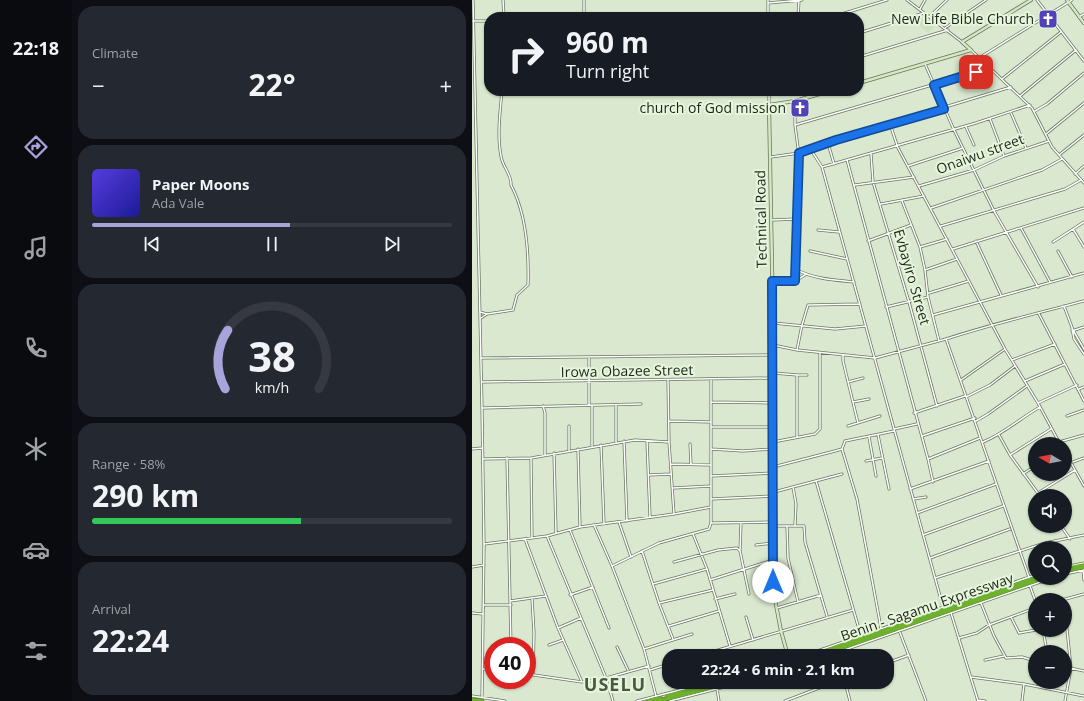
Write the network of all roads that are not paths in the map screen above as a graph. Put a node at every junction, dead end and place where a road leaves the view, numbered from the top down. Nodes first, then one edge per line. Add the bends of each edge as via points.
1 (473, 0) edge
2 (502, 0) edge
3 (584, 0) edge
4 (768, 0) edge
5 (799, 0) edge
6 (802, 0) edge
7 (887, 0) edge
8 (907, 0) edge
9 (925, 0) edge
10 (947, 0) edge
11 (986, 0) edge
12 (1030, 0) edge
13 (1037, 0) edge
14 (1072, 0) edge
15 (1068, 1) edge
16 (768, 3) junction
17 (920, 9) junction
18 (503, 12) edge
19 (584, 12) edge
20 (768, 12) edge
21 (798, 12) edge
22 (848, 12) edge
23 (925, 13) junction
24 (1084, 14) edge
25 (1049, 15) junction
26 (930, 16) junction
27 (1079, 17) junction
28 (473, 21) junction
29 (484, 21) edge
30 (1084, 23) edge
31 (945, 28) junction
32 (948, 30) junction
33 (864, 31) edge
34 (1061, 32) junction
35 (962, 42) junction
36 (971, 50) junction
37 (1076, 50) junction
38 (864, 56) edge
39 (979, 58) junction
40 (1084, 61) edge
41 (925, 64) junction
42 (990, 68) junction
43 (1084, 73) edge
44 (1002, 79) junction
45 (864, 82) edge
46 (934, 85) junction
47 (1010, 87) junction
48 (502, 96) edge
49 (769, 96) edge
50 (812, 96) edge
51 (1020, 96) junction
52 (795, 101) junction
53 (1084, 103) edge
54 (1030, 105) junction
55 (769, 106) junction
56 (944, 109) junction
57 (1011, 112) junction
58 (1035, 112) junction
59 (990, 119) junction
60 (890, 124) junction
61 (795, 125) junction
62 (966, 126) junction
63 (954, 130) junction
64 (1046, 134) junction
65 (1084, 134) edge
66 (1049, 141) junction
67 (828, 143) junction
68 (974, 145) dead end
69 (897, 146) junction
70 (963, 148) junction
71 (1026, 148) junction
72 (811, 150) junction
73 (799, 153) junction
74 (870, 154) junction
75 (1059, 155) junction
76 (1004, 156) junction
77 (770, 158) junction
78 (1062, 159) junction
79 (847, 160) junction
80 (834, 164) junction
81 (908, 166) junction
82 (1084, 166) edge
83 (822, 167) junction
84 (974, 170) junction
85 (1074, 174) junction
86 (914, 177) junction
87 (1081, 180) junction
88 (874, 182) junction
89 (1084, 183) edge
90 (854, 185) junction
91 (918, 186) junction
92 (983, 189) junction
93 (924, 196) junction
94 (902, 201) junction
95 (881, 204) junction
96 (931, 208) junction
97 (1084, 208) edge
98 (994, 210) junction
99 (771, 220) junction
100 (796, 220) junction
101 (1084, 222) edge
102 (911, 225) junction
103 (940, 226) junction
104 (1021, 228) junction
105 (1073, 229) junction
106 (818, 230) dead end
107 (839, 232) junction
108 (889, 232) junction
109 (1006, 232) junction
110 (947, 239) junction
111 (868, 241) junction
112 (976, 241) junction
113 (1053, 242) dead end
114 (920, 247) junction
115 (1084, 247) edge
116 (953, 249) junction
117 (1058, 250) dead end
118 (810, 251) dead end
119 (847, 259) junction
120 (957, 259) junction
121 (795, 268) junction
122 (926, 270) junction
123 (1084, 273) edge
124 (806, 275) junction
125 (1072, 277) junction
126 (772, 281) junction
127 (795, 281) junction
128 (969, 281) junction
129 (854, 282) junction
130 (1050, 283) junction
131 (1038, 287) junction
132 (928, 293) junction
133 (1002, 296) junction
134 (928, 297) junction
135 (1084, 300) edge
136 (909, 302) junction
137 (981, 302) junction
138 (860, 304) junction
139 (1064, 306) junction
140 (886, 307) junction
141 (480, 312) junction
142 (487, 314) junction
143 (1038, 314) junction
144 (933, 315) junction
145 (480, 318) junction
146 (773, 323) junction
147 (992, 324) junction
148 (802, 325) junction
149 (866, 326) junction
150 (1084, 327) edge
151 (1072, 330) junction
152 (946, 339) junction
153 (939, 341) junction
154 (1055, 344) junction
155 (773, 346) junction
156 (921, 347) junction
157 (1005, 349) junction
158 (1084, 349) edge
159 (797, 350) junction
160 (898, 352) junction
161 (820, 353) junction
162 (1084, 354) edge
163 (773, 355) junction
164 (843, 355) junction
165 (481, 358) junction
166 (589, 358) junction
167 (874, 358) junction
168 (1012, 360) junction
169 (1065, 364) junction
170 (1016, 366) junction
171 (774, 374) junction
172 (797, 375) junction
173 (807, 375) dead end
174 (774, 378) junction
175 (863, 378) dead end
176 (710, 379) junction
177 (668, 380) junction
178 (961, 380) junction
179 (590, 381) junction
180 (1024, 381) junction
181 (482, 382) junction
182 (848, 382) junction
183 (1027, 386) junction
184 (1077, 386) junction
185 (1084, 387) edge
186 (1078, 389) junction
187 (966, 397) junction
188 (869, 399) dead end
189 (1084, 401) edge
190 (711, 402) junction
191 (853, 402) junction
192 (773, 403) junction
193 (1038, 403) junction
194 (641, 404) dead end
195 (589, 405) junction
196 (592, 405) junction
197 (616, 405) junction
198 (937, 406) junction
199 (544, 407) junction
200 (1040, 407) junction
201 (482, 408) junction
202 (1084, 410) edge
203 (914, 413) junction
204 (880, 416) dead end
205 (1067, 416) dead end
206 (975, 418) junction
207 (669, 421) junction
208 (976, 421) junction
209 (711, 422) junction
210 (858, 423) junction
211 (917, 424) junction
212 (569, 426) dead end
213 (848, 426) dead end
214 (711, 427) junction
215 (773, 427) junction
216 (1051, 429) junction
217 (894, 430) junction
218 (1084, 434) edge
219 (878, 435) junction
220 (999, 435) junction
221 (868, 436) junction
222 (921, 436) junction
223 (1056, 437) edge
224 (797, 438) junction
225 (981, 438) junction
226 (1072, 438) edge
227 (624, 441) junction
228 (647, 441) junction
229 (616, 442) junction
230 (669, 442) junction
231 (773, 442) junction
232 (983, 442) junction
233 (690, 444) dead end
234 (601, 445) junction
235 (592, 446) junction
236 (482, 448) junction
237 (773, 448) junction
238 (472, 449) edge
239 (578, 449) junction
240 (711, 449) junction
241 (842, 449) junction
242 (569, 450) junction
243 (554, 452) junction
244 (545, 455) junction
245 (1010, 455) junction
246 (507, 458) junction
247 (531, 458) junction
248 (882, 458) junction
249 (1084, 458) edge
250 (483, 459) junction
251 (928, 459) junction
252 (873, 460) junction
253 (866, 461) dead end
254 (989, 461) junction
255 (1072, 462) joint
256 (671, 464) junction
257 (691, 464) junction
258 (710, 465) junction
259 (773, 467) junction
260 (1075, 470) junction
261 (1028, 471) edge
262 (773, 473) junction
263 (671, 474) junction
264 (842, 474) dead end
265 (1023, 474) junction
266 (648, 475) junction
267 (711, 476) junction
268 (876, 476) dead end
269 (816, 481) junction
270 (933, 482) junction
271 (996, 484) junction
272 (1084, 485) edge
273 (711, 486) junction
274 (793, 487) junction
275 (672, 488) junction
276 (889, 489) dead end
277 (910, 489) junction
278 (1035, 489) edge
279 (1044, 489) edge
280 (773, 492) junction
281 (773, 496) junction
282 (926, 497) dead end
283 (711, 499) junction
284 (913, 499) junction
285 (1003, 506) junction
286 (711, 507) junction
287 (917, 513) junction
288 (674, 514) junction
289 (650, 518) junction
290 (627, 521) junction
291 (619, 522) junction
292 (774, 522) junction
293 (741, 523) junction
294 (604, 524) junction
295 (712, 524) junction
296 (594, 525) junction
297 (774, 526) junction
298 (787, 526) junction
299 (795, 526) junction
300 (580, 527) junction
301 (1011, 529) junction
302 (570, 530) junction
303 (556, 533) junction
304 (1066, 533) edge
305 (693, 534) junction
306 (923, 535) junction
307 (1084, 535) edge
308 (547, 536) junction
309 (532, 538) junction
310 (525, 539) junction
311 (1070, 539) junction
312 (508, 541) junction
313 (774, 543) junction
314 (484, 544) junction
315 (756, 544) dead end
316 (642, 551) junction
317 (740, 551) junction
318 (1019, 551) junction
319 (701, 556) junction
320 (631, 558) junction
321 (930, 558) junction
322 (773, 560) junction
323 (674, 562) dead end
324 (484, 565) junction
325 (612, 566) junction
326 (472, 567) edge
327 (1084, 567) edge
328 (1072, 568) edge
329 (707, 569) junction
330 (744, 570) junction
331 (1072, 571) edge
332 (1028, 575) edge
333 (935, 578) junction
334 (1028, 578) edge
335 (1028, 578) edge
336 (710, 580) junction
337 (1084, 580) edge
338 (1028, 583) edge
339 (653, 584) junction
340 (1030, 586) joint
341 (593, 587) junction
342 (713, 590) junction
343 (1032, 593) edge
344 (570, 594) junction
345 (735, 594) dead end
346 (749, 594) dead end
347 (1084, 594) edge
348 (821, 595) junction
349 (546, 596) junction
350 (1072, 597) edge
351 (532, 598) junction
352 (715, 599) junction
353 (510, 601) junction
354 (798, 602) junction
355 (981, 602) junction
356 (659, 603) junction
357 (511, 604) junction
358 (483, 605) junction
359 (943, 607) junction
360 (776, 608) junction
361 (853, 610) junction
362 (719, 611) junction
363 (1028, 611) edge
364 (472, 613) edge
365 (951, 613) junction
366 (483, 614) junction
367 (746, 617) dead end
368 (827, 617) junction
369 (1011, 617) junction
370 (581, 618) junction
371 (989, 625) junction
372 (669, 626) junction
373 (558, 628) junction
374 (609, 628) dead end
375 (882, 628) junction
376 (899, 630) junction
377 (781, 631) junction
378 (1028, 631) edge
379 (692, 634) dead end
380 (861, 636) junction
381 (511, 637) edge
382 (534, 637) edge
383 (959, 638) junction
384 (673, 639) junction
385 (563, 640) junction
386 (753, 640) junction
387 (549, 645) dead end
388 (617, 647) dead end
389 (730, 647) junction
390 (644, 649) junction
391 (723, 649) edge
392 (786, 649) edge
393 (823, 649) edge
394 (830, 649) edge
395 (838, 649) edge
396 (846, 649) edge
397 (909, 655) junction
398 (1004, 656) junction
399 (1028, 659) edge
400 (894, 660) edge
401 (985, 660) dead end
402 (649, 666) junction
403 (662, 666) edge
404 (1072, 668) edge
405 (482, 669) joint
406 (650, 670) junction
407 (628, 671) junction
408 (1084, 672) edge
409 (536, 675) edge
410 (971, 677) junction
411 (606, 678) junction
412 (582, 682) junction
413 (1024, 684) junction
414 (684, 689) edge
415 (694, 689) edge
416 (705, 689) edge
417 (717, 689) joint
418 (817, 689) edge
419 (847, 689) edge
420 (1067, 689) edge
421 (1066, 693) junction
422 (472, 696) edge
423 (656, 696) junction
424 (1084, 696) edge
425 (482, 699) edge
426 (472, 700) edge
427 (505, 701) edge
428 (613, 701) edge
429 (637, 701) edge
430 (648, 701) edge
431 (658, 701) edge
432 (670, 701) edge
433 (719, 701) edge
434 (785, 701) edge
435 (850, 701) edge
436 (926, 701) edge
437 (978, 701) edge
438 (985, 701) edge
439 (1022, 701) edge
440 (1065, 701) edge

1 - 28 street
2 - 18 street
3 - 19 street
4 - 16 street
5 - 6 street
5 - 16 street
5 - 21 street
7 - 22 street
8 - 17 street
9 - 17 street
10 - 26 street
11 - 31 street
12 - 35 street
13 - 25 street
14 - 15 street
15 - 25 street
15 - 27 street
16 - 20 street
17 - 23 street
23 - 26 street
23 - 33 street
24 - 27 street
25 - 34 street
25 - 39 street
26 - 31 street
27 - 30 street
28 - 29 street
28 - 141 street
31 - 32 street
32 - 35 street
32 - 38 street
34 - 37 street
34 - 44 street
35 - 36 street
36 - 39 street
36 - 41 street
37 - 40 street
37 - 51 street
39 - 42 street
41 - 45 street
41 - 46 street
42 - 44 street
42 - 46 street
43 - 58 street
44 - 47 street
46 - 56 street
46 - 61 street
47 - 51 street
47 - 56 street
48 - 142 street via 501,158 521,211 528,259 528,285 517,295 514,310
49 - 55 street, Technical Road
50 - 52 street
51 - 54 street
52 - 55 street
52 - 61 street
53 - 64 street
54 - 57 street
54 - 58 street
55 - 77 street, Technical Road
56 - 60 street
56 - 63 street
57 - 59 street
57 - 71 street
58 - 64 street
59 - 62 street
59 - 76 street
60 - 67 street
60 - 69 street
61 - 73 street
62 - 63 street
62 - 68 street
63 - 69 street
63 - 70 street
64 - 66 street
65 - 75 street
66 - 71 street, Onaiwu street
66 - 75 street
67 - 72 street
67 - 80 street
69 - 74 street
69 - 81 street
70 - 81 street
70 - 84 street
71 - 76 street, Onaiwu street
72 - 73 street
72 - 83 street
73 - 77 street
73 - 100 street
74 - 79 street
74 - 88 street, Evbayiro Street
75 - 78 street
76 - 84 street, Onaiwu street
77 - 99 street, Technical Road
78 - 85 street
78 - 92 street via 1042,170
79 - 80 street
79 - 90 street
80 - 83 street
81 - 86 street
82 - 85 street
83 - 107 street
84 - 91 street, Onaiwu street
84 - 92 street
85 - 87 street
86 - 88 street
86 - 91 street
87 - 89 street
87 - 98 street via 1065,189
88 - 90 street
88 - 95 street, Evbayiro Street
90 - 111 street
91 - 93 street
92 - 96 street
92 - 98 street
93 - 94 street
93 - 96 street
94 - 95 street
94 - 102 street
95 - 108 street, Evbayiro Street
96 - 103 street
97 - 104 street
98 - 103 street
98 - 109 street
99 - 100 street
99 - 126 street, Technical Road
100 - 121 street
101 - 105 street
102 - 108 street
102 - 114 street
103 - 110 street
104 - 109 street
104 - 130 street
105 - 113 street
105 - 115 street
106 - 107 street
107 - 119 street
108 - 111 street
108 - 136 street, Evbayiro Street
109 - 112 street
109 - 131 street
110 - 114 street
110 - 116 street
111 - 140 street
112 - 116 street
112 - 133 street
114 - 122 street
116 - 120 street
117 - 125 street
118 - 119 street
119 - 129 street
120 - 122 street
120 - 128 street
121 - 124 street
121 - 127 street
122 - 132 street
123 - 125 street
124 - 127 street
124 - 129 street
125 - 130 street
126 - 127 street
126 - 146 street, Technical Road
128 - 132 street
128 - 137 street
129 - 138 street
130 - 131 street
131 - 133 street
132 - 134 street
133 - 137 street
134 - 136 street
134 - 144 street
135 - 139 street
136 - 140 street
136 - 156 street, Evbayiro Street
137 - 144 street
137 - 147 street
138 - 148 street via 810,304
138 - 149 street
139 - 143 street
139 - 151 street
140 - 160 street
141 - 142 street
141 - 145 street
142 - 145 street
143 - 147 street
143 - 154 street
144 - 153 street
145 - 165 street
146 - 148 street
146 - 155 street, Technical Road
147 - 152 street
147 - 157 street
148 - 149 street via 835,329
148 - 159 street
149 - 167 street
150 - 151 street
151 - 158 street
151 - 162 street
152 - 153 street
152 - 178 street
153 - 156 street
154 - 168 street
154 - 169 street
155 - 159 street
155 - 163 street, Technical Road
156 - 160 street
156 - 198 street, Evbayiro Street
157 - 168 street
157 - 178 street
159 - 161 street
160 - 167 street
160 - 203 street
161 - 164 street
161 - 224 street via 820,429 815,434
163 - 166 street
163 - 171 street, Technical Road
164 - 167 street
164 - 182 street
165 - 166 street
165 - 181 street
166 - 179 street
167 - 217 street
168 - 170 street
169 - 180 street
169 - 184 street
170 - 180 street
170 - 187 street via 990,385
171 - 172 street
171 - 174 street, Technical Road
172 - 173 street
172 - 224 street
174 - 176 street, Irowa Obazee Street
174 - 192 street, Technical Road
175 - 182 street
176 - 177 street, Irowa Obazee Street
176 - 190 street
177 - 179 street, Irowa Obazee Street
177 - 207 street
178 - 187 street
179 - 181 street, Irowa Obazee Street
179 - 195 street
180 - 183 street
181 - 201 street
182 - 191 street
183 - 193 street
183 - 208 street
184 - 186 street
184 - 193 street
185 - 186 street
186 - 189 street
187 - 198 street
187 - 206 street
188 - 191 street
190 - 192 street
190 - 209 street
191 - 210 street
192 - 215 street, Technical Road
193 - 200 street
194 - 197 street
195 - 196 street
195 - 199 street
196 - 197 street
196 - 235 street
197 - 229 street
198 - 203 street
199 - 201 street
199 - 244 street
200 - 216 street
200 - 220 street via 1023,416 1010,429
201 - 236 street
202 - 205 street
203 - 211 street
204 - 210 street
206 - 208 street
206 - 222 street
207 - 209 street
207 - 230 street
208 - 225 street
209 - 214 street
210 - 213 street
211 - 217 street
211 - 222 street
212 - 242 street
214 - 215 street
214 - 240 street
215 - 231 street, Technical Road
216 - 223 street
216 - 245 street
217 - 219 street
217 - 277 street
218 - 226 street
219 - 221 street
219 - 248 street
220 - 232 street
220 - 245 street
221 - 241 street via 845,441
221 - 252 street
222 - 251 street
224 - 231 street
225 - 232 street
225 - 251 street
227 - 228 street
227 - 229 street
227 - 290 street
228 - 230 street
228 - 266 street
229 - 234 street
230 - 256 street
231 - 237 street, Technical Road
232 - 254 street
233 - 257 street
234 - 235 street
234 - 294 street
235 - 239 street
236 - 238 street
236 - 250 street
237 - 240 street
237 - 259 street, Technical Road
239 - 242 street
239 - 300 street
240 - 258 street
241 - 259 street
241 - 375 street via 857,499
242 - 243 street
243 - 244 street
243 - 303 street
244 - 247 street
245 - 265 street
246 - 247 street
246 - 250 street
246 - 312 street
247 - 309 street
248 - 252 street
248 - 276 street
249 - 255 street
250 - 314 street
251 - 270 street
252 - 253 street
252 - 268 street
254 - 270 street
254 - 271 street
255 - 260 street
256 - 257 street
256 - 263 street
257 - 258 street
258 - 267 street
259 - 262 street, Technical Road
260 - 272 street
260 - 279 street
261 - 265 street
262 - 267 street
262 - 280 street, Technical Road
263 - 266 street
263 - 275 street
264 - 269 street
265 - 278 street
266 - 289 street
267 - 273 street
269 - 274 street
269 - 361 street
270 - 277 street
271 - 285 street
271 - 287 street
273 - 275 street
273 - 283 street
274 - 280 street
274 - 299 street via 796,504
275 - 288 street
277 - 284 street
280 - 281 street, Technical Road
281 - 283 street
281 - 292 street, Technical Road
282 - 284 street
283 - 286 street
284 - 287 street
285 - 301 street
285 - 306 street
286 - 288 street
286 - 295 street
287 - 306 street
288 - 289 street
289 - 290 street
290 - 291 street
291 - 294 street
291 - 320 street
292 - 293 street
292 - 297 street, Technical Road
293 - 295 street
293 - 317 street
294 - 296 street
295 - 305 street via 709,529
296 - 300 street
296 - 325 street
297 - 298 street
297 - 313 street, Technical Road
298 - 299 street
298 - 354 street via 788,558
299 - 348 street via 804,526 805,542
300 - 302 street
301 - 318 street
301 - 321 street
302 - 303 street
302 - 341 street
303 - 308 street
304 - 311 street
305 - 316 street via 659,542
305 - 319 street
306 - 321 street
307 - 311 street
308 - 309 street
308 - 344 street
309 - 310 street
310 - 312 street
310 - 349 street
311 - 318 street
312 - 314 street
312 - 353 street
313 - 315 street
313 - 322 street, Technical Road
314 - 324 street
316 - 320 street
316 - 339 street
317 - 319 street via 730,547
317 - 330 street
318 - 332 street
318 - 333 street
319 - 323 street
319 - 329 street
320 - 325 street
321 - 333 street
322 - 330 street
322 - 360 street, Technical Road
324 - 326 street
324 - 358 street
325 - 390 street
327 - 328 highway
327 - 331 street
327 - 337 street
329 - 336 street
329 - 339 street
330 - 336 street
330 - 346 street
333 - 359 street
334 - 359 street
335 - 394 highway
336 - 342 street
338 - 395 highway, Benin - Sagamu Expressway
339 - 356 street
340 - 343 street
340 - 355 street
341 - 344 street
341 - 374 street
342 - 352 street
342 - 356 street
344 - 370 street
345 - 352 street
347 - 350 street
348 - 354 street
348 - 368 street
349 - 351 street
349 - 373 street
351 - 353 street
351 - 382 street
352 - 362 street
353 - 357 street
354 - 360 street
355 - 365 street
355 - 371 street
356 - 372 street
357 - 358 street
357 - 381 street
358 - 366 street
359 - 375 street
360 - 377 street, Technical Road
361 - 368 street
361 - 380 street
362 - 372 street
362 - 389 street
363 - 369 street
364 - 366 street
365 - 376 street
365 - 383 street
366 - 405 street
367 - 386 street
368 - 377 street
369 - 371 street
369 - 378 street via 1019,633
370 - 373 street
370 - 411 street
371 - 383 street via 977,633
371 - 398 street
372 - 384 street
373 - 385 street
375 - 380 street
376 - 396 street
376 - 397 street
377 - 386 street
377 - 392 street, Technical Road
379 - 384 street
380 - 393 street
383 - 410 street
384 - 390 street
385 - 387 street
385 - 412 street
386 - 389 street
388 - 407 street
389 - 391 street
390 - 402 street
397 - 400 street
397 - 436 street
398 - 399 street
398 - 401 street
402 - 406 street
402 - 407 street
403 - 406 street
404 - 408 street
405 - 425 street
406 - 423 street
407 - 411 street
409 - 412 street
410 - 413 street
410 - 437 street
411 - 412 street
411 - 428 street
413 - 421 street
413 - 439 street
414 - 423 street
415 - 430 highway
416 - 431 highway
417 - 432 street
417 - 433 street
418 - 434 street
419 - 435 street
420 - 421 street
421 - 424 street
421 - 440 street
422 - 425 street
423 - 429 street
425 - 426 highway
425 - 427 street
437 - 438 street

